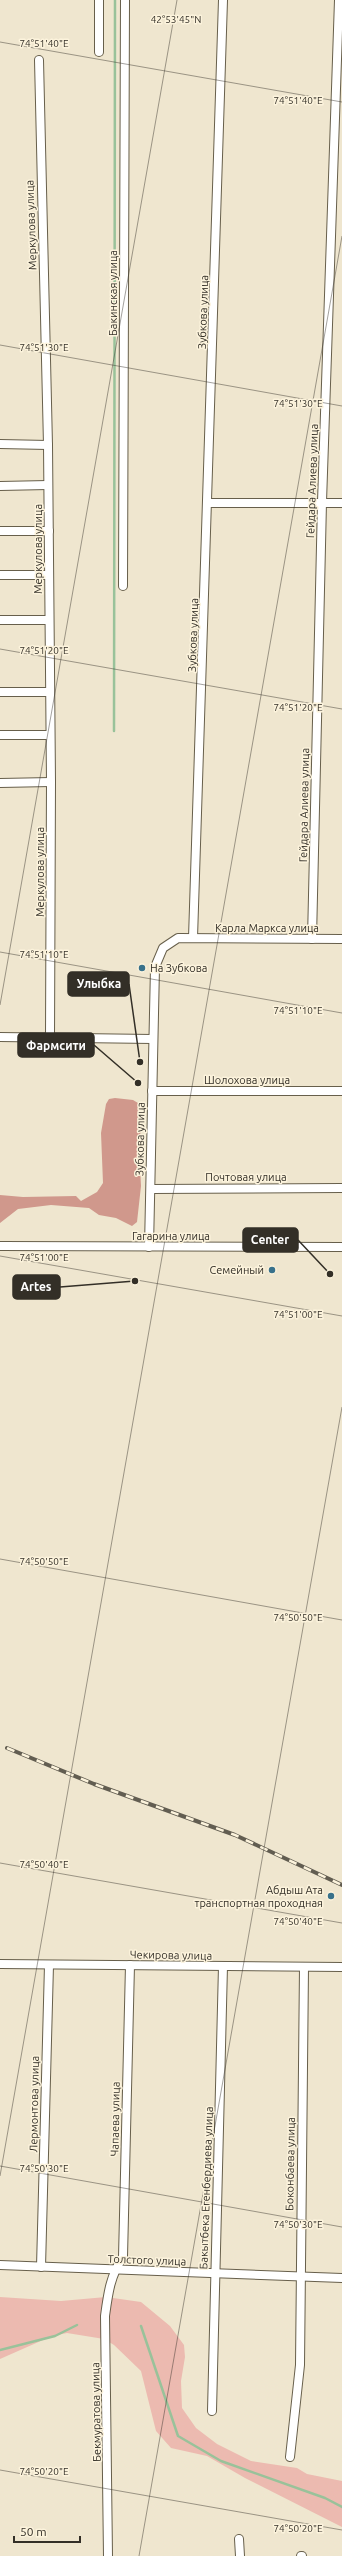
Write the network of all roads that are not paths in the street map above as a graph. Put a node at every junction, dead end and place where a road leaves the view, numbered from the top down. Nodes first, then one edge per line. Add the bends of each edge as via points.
1 (99, 0) edge
2 (125, 0) edge
3 (223, 0) edge
4 (339, 0) edge
5 (99, 52) dead end
6 (39, 60) dead end
7 (0, 444) edge
8 (48, 445) junction
9 (48, 485) junction
10 (0, 486) edge
11 (322, 502) junction
12 (342, 502) edge
13 (208, 504) junction
14 (0, 531) edge
15 (49, 531) junction
16 (0, 575) edge
17 (49, 575) junction
18 (123, 586) dead end
19 (0, 620) edge
20 (49, 620) junction
21 (0, 692) edge
22 (50, 692) junction
23 (0, 735) edge
24 (50, 735) junction
25 (51, 782) junction
26 (0, 783) edge
27 (193, 938) junction
28 (312, 939) junction
29 (342, 939) edge
30 (0, 1037) edge
31 (50, 1038) junction
32 (154, 1039) junction
33 (152, 1091) junction
34 (342, 1091) edge
35 (342, 1188) edge
36 (150, 1189) junction
37 (0, 1246) edge
38 (149, 1247) junction
39 (342, 1248) edge
40 (0, 1964) edge
41 (49, 1965) junction
42 (130, 1965) junction
43 (223, 1966) junction
44 (304, 1967) junction
45 (342, 1967) edge
46 (0, 2266) edge
47 (41, 2267) junction
48 (115, 2270) junction
49 (215, 2274) junction
50 (300, 2276) junction
51 (342, 2278) edge
52 (212, 2411) dead end
53 (290, 2457) dead end
54 (239, 2539) dead end
55 (108, 2556) edge
56 (240, 2556) edge

1 - 5 street
2 - 18 street, Бакинская улица
3 - 13 street, Зубкова улица
4 - 11 street, Гейдара Алиева улица
6 - 8 street, Меркулова улица
7 - 8 street
8 - 9 street, Меркулова улица
9 - 10 street
9 - 15 street, Меркулова улица
11 - 12 street
11 - 13 street
11 - 28 street, Гейдара Алиева улица
13 - 27 street, Зубкова улица
14 - 15 street
15 - 17 street, Меркулова улица
16 - 17 street
17 - 20 street, Меркулова улица
19 - 20 street
20 - 22 street, Меркулова улица
21 - 22 street
22 - 24 street, Меркулова улица
23 - 24 street
24 - 25 street, Меркулова улица
25 - 26 street
25 - 31 street, Меркулова улица
27 - 28 street, Карла Маркса улица
27 - 32 street, Зубкова улица via 178,938 163,948 155,967
28 - 29 street, Карла Маркса улица
30 - 31 street
31 - 32 street
32 - 33 street, Зубкова улица
33 - 34 street, Шолохова улица
33 - 36 street, Зубкова улица
35 - 36 street, Почтовая улица
36 - 38 street, Зубкова улица
37 - 38 street, Гагарина улица
38 - 39 street, Гагарина улица
40 - 41 street, Чекирова улица
41 - 42 street, Чекирова улица
41 - 47 street, Лермонтова улица
42 - 43 street, Чекирова улица
42 - 48 street, Чапаева улица via 123,2257
43 - 44 street, Чекирова улица
43 - 49 street, Бакытбека Егенбердиева улица
44 - 45 street, Чекирова улица
44 - 50 street, Боконбаева улица
46 - 47 street, Толстого улица
47 - 48 street, Толстого улица
48 - 49 street, Толстого улица
48 - 55 street, Бекмуратова улица via 105,2316
49 - 50 street, Толстого улица
49 - 52 street, Бакытбека Егенбердиева улица
50 - 51 street, Толстого улица
50 - 53 street, Боконбаева улица via 300,2365
54 - 56 street

